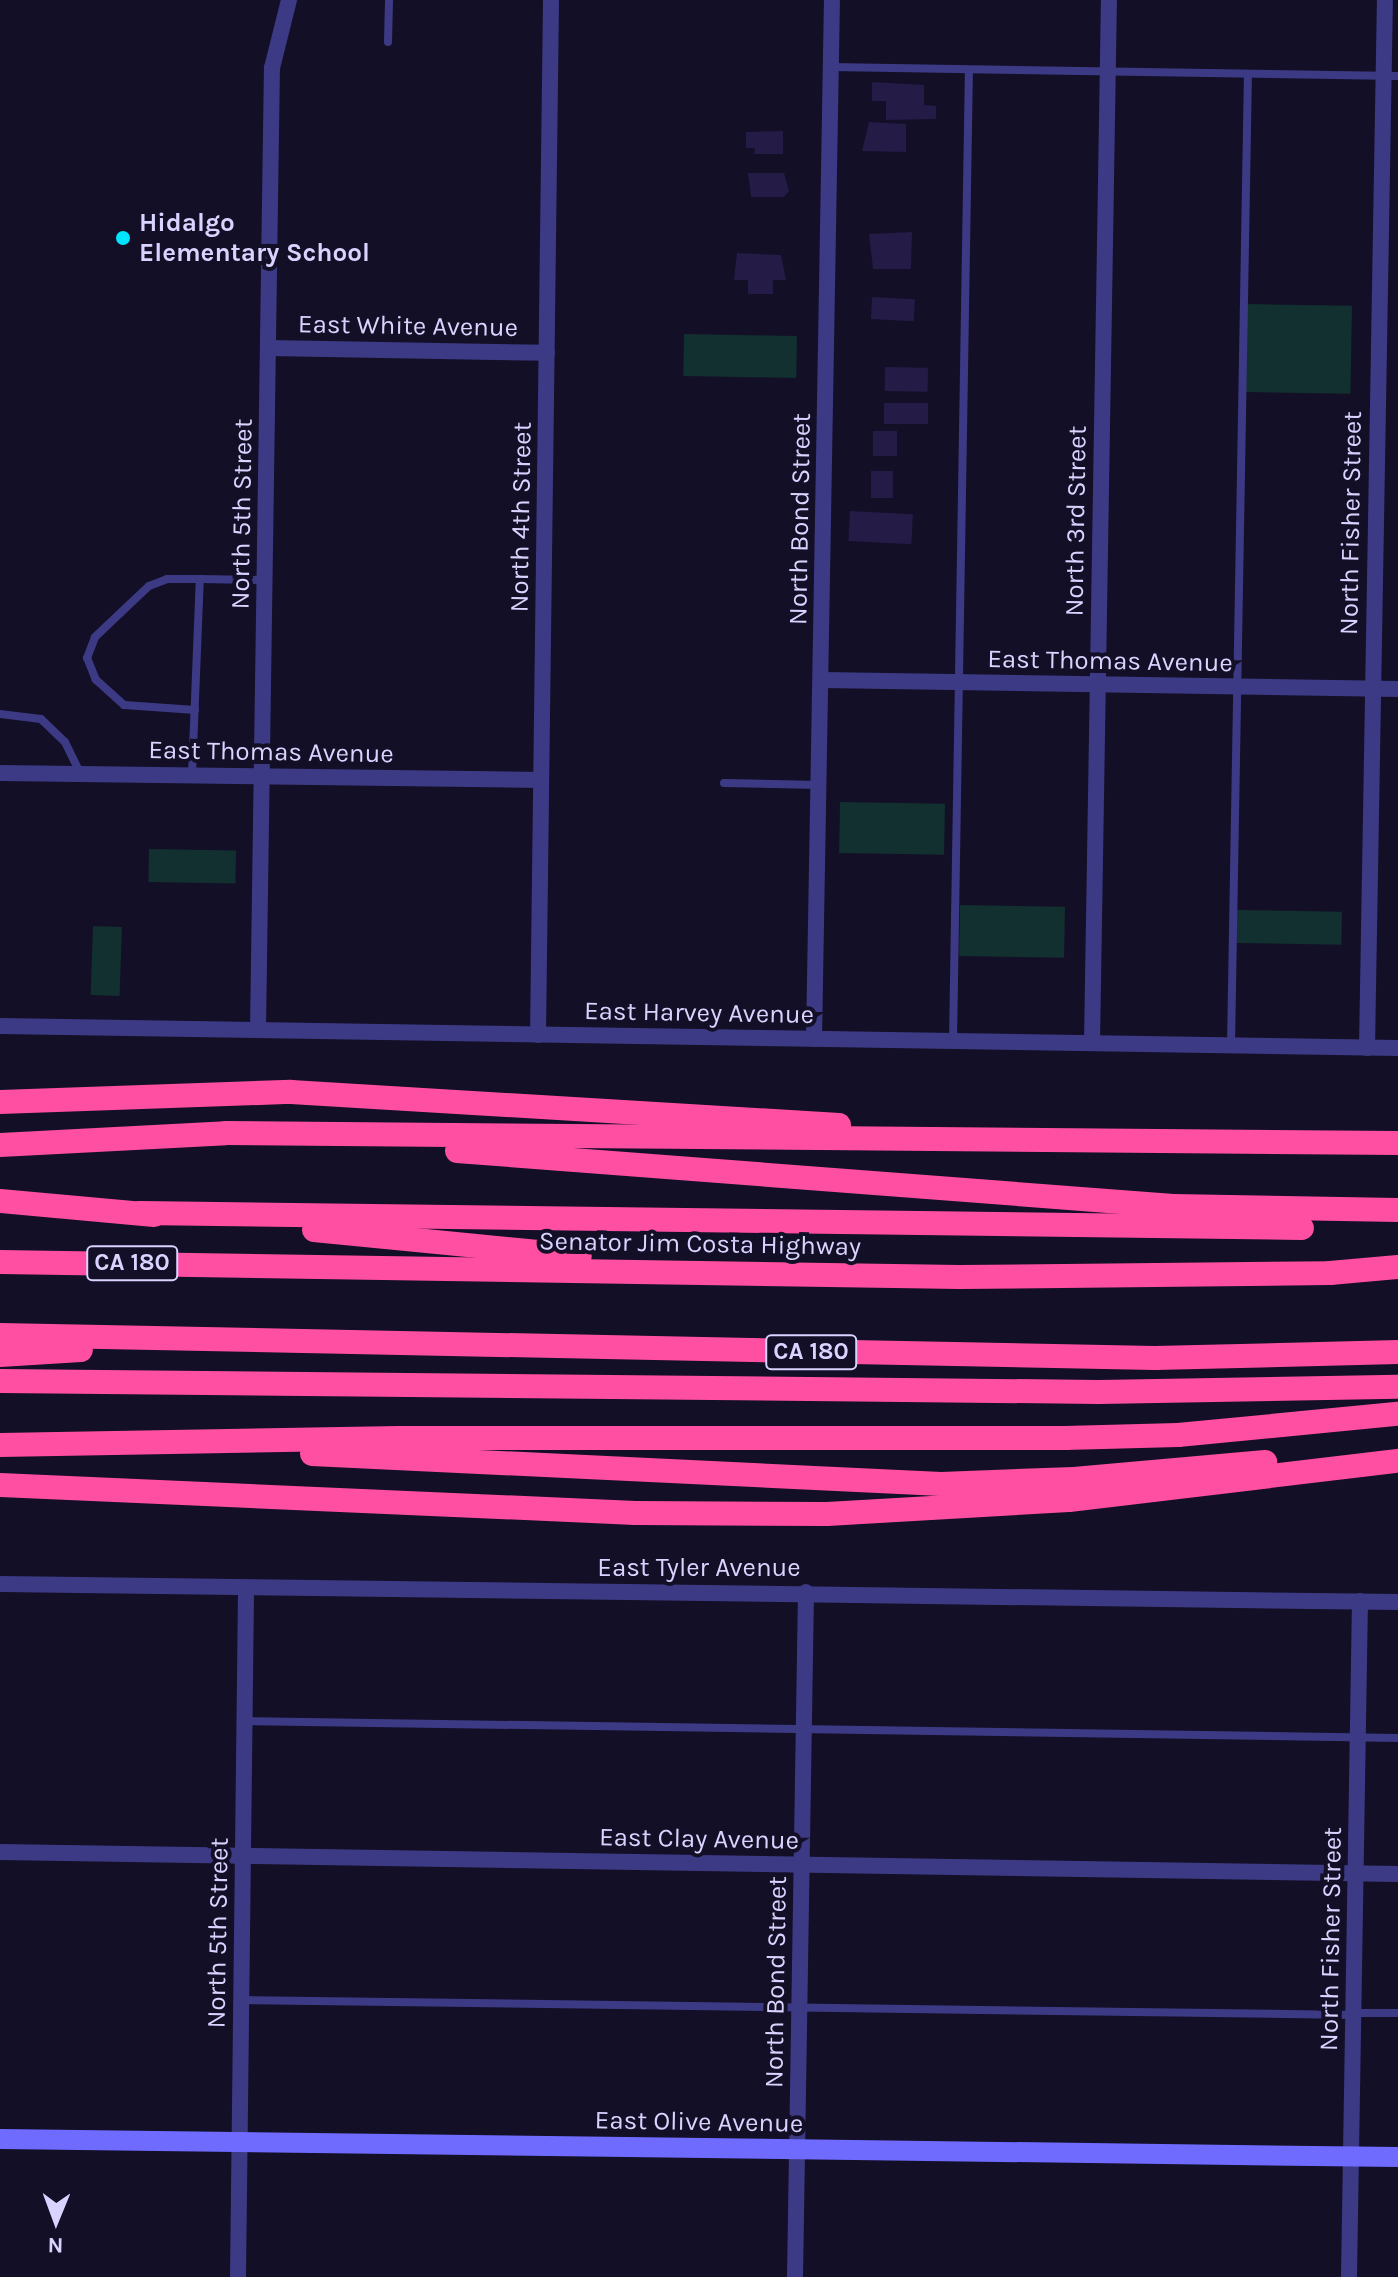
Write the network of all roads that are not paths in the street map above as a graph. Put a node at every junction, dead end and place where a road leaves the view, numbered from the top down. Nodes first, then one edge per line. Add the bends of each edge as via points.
1 (289, 0) edge
2 (389, 0) edge
3 (551, 0) edge
4 (832, 0) edge
5 (1109, 0) edge
6 (1385, 0) edge
7 (388, 42) dead end
8 (831, 67) junction
9 (969, 70) junction
10 (1108, 71) junction
11 (1248, 74) junction
12 (1391, 76) edge
13 (268, 348) junction
14 (547, 353) junction
15 (200, 579) junction
16 (265, 580) junction
17 (822, 680) junction
18 (958, 682) junction
19 (1098, 684) junction
20 (1237, 687) junction
21 (1371, 689) junction
22 (1398, 689) edge
23 (195, 710) junction
24 (0, 714) edge
25 (0, 773) edge
26 (81, 774) junction
27 (192, 774) junction
28 (262, 776) junction
29 (541, 780) junction
30 (724, 783) dead end
31 (820, 785) junction
32 (0, 1026) edge
33 (258, 1030) junction
34 (538, 1035) junction
35 (814, 1039) junction
36 (953, 1041) junction
37 (1092, 1043) junction
38 (1230, 1046) junction
39 (1367, 1048) junction
40 (1398, 1048) edge
41 (0, 1102) edge
42 (1057, 1139) junction
43 (71, 1142) junction
44 (1398, 1143) edge
45 (0, 1145) edge
46 (0, 1201) edge
47 (1398, 1210) edge
48 (140, 1213) junction
49 (1398, 1225) edge
50 (0, 1262) edge
51 (1398, 1267) edge
52 (761, 1273) junction
53 (0, 1335) edge
54 (223, 1341) junction
55 (1398, 1352) edge
56 (0, 1355) edge
57 (0, 1381) edge
58 (1398, 1387) edge
59 (1398, 1414) edge
60 (170, 1444) junction
61 (0, 1445) edge
62 (1398, 1449) edge
63 (1398, 1461) edge
64 (0, 1485) edge
65 (0, 1584) edge
66 (246, 1589) junction
67 (806, 1592) junction
68 (1360, 1601) junction
69 (1398, 1602) edge
70 (244, 1721) junction
71 (804, 1726) junction
72 (1358, 1738) junction
73 (1398, 1738) edge
74 (0, 1852) edge
75 (243, 1855) junction
76 (801, 1864) junction
77 (1356, 1873) junction
78 (1398, 1874) edge
79 (241, 2000) junction
80 (799, 2006) junction
81 (1398, 2013) edge
82 (1354, 2014) junction
83 (0, 2139) edge
84 (239, 2144) junction
85 (797, 2149) junction
86 (1351, 2157) junction
87 (1398, 2157) edge
88 (238, 2277) edge
89 (795, 2277) edge
90 (1349, 2277) edge

1 - 13 street, North 5th Street via 272,68
2 - 7 lane
3 - 14 street, North 4th Street
4 - 8 street, North Bond Street
5 - 10 street, North 3rd Street
6 - 12 street, North Fisher Street
8 - 9 lane
8 - 17 street, North Bond Street
9 - 10 lane
9 - 18 lane
10 - 11 lane
10 - 19 street, North 3rd Street
11 - 12 lane
11 - 20 lane
12 - 21 street, North Fisher Street
13 - 14 street, East White Avenue
13 - 16 street, North 5th Street
14 - 29 street, North 4th Street
15 - 16 lane
15 - 23 lane
15 - 23 lane via 167,579 149,586 95,637 87,658 96,680 124,705
16 - 28 street, North 5th Street
17 - 18 street, East Thomas Avenue
17 - 31 street, North Bond Street
18 - 19 street, East Thomas Avenue
18 - 36 lane
19 - 20 street, East Thomas Avenue
19 - 37 street, North 3rd Street
20 - 21 street, East Thomas Avenue
20 - 38 lane
21 - 22 street, East Thomas Avenue
21 - 39 street, North Fisher Street
23 - 27 lane
24 - 26 lane via 41,719 65,742
25 - 26 street, East Thomas Avenue
26 - 27 street, East Thomas Avenue
27 - 28 street, East Thomas Avenue
28 - 29 street, East Thomas Avenue
28 - 33 street, North 5th Street
29 - 34 street, North 4th Street
30 - 31 lane
31 - 35 street, North Bond Street
32 - 33 street, East Harvey Avenue
33 - 34 street, East Harvey Avenue
34 - 35 street, East Harvey Avenue
35 - 36 street, East Harvey Avenue
36 - 37 street, East Harvey Avenue
37 - 38 street, East Harvey Avenue
38 - 39 street, East Harvey Avenue
39 - 40 street, East Harvey Avenue
41 - 42 highway via 218,1092 337,1093
42 - 43 highway via 226,1133
42 - 44 highway
43 - 45 highway
43 - 47 highway via 428,1149 1173,1206 1302,1213
46 - 48 highway
48 - 49 highway via 1183,1228
48 - 52 highway
50 - 52 highway, Senator Jim Costa Highway / CA 180
51 - 52 highway, Senator Jim Costa Highway / CA 180 via 1330,1273 960,1277
53 - 54 highway, CA 180
54 - 55 highway, CA 180 via 1155,1358
54 - 56 highway
57 - 58 highway via 1099,1392
59 - 60 highway via 1164,1436
60 - 61 highway
60 - 62 highway via 926,1484 1074,1479
63 - 64 highway via 1055,1501 827,1514 635,1513
65 - 66 street, East Tyler Avenue
66 - 67 street, East Tyler Avenue
66 - 70 street, North 5th Street
67 - 68 street, East Tyler Avenue
67 - 71 street, North Bond Street
68 - 69 street, East Tyler Avenue
68 - 72 street, North Fisher Street
70 - 71 lane
70 - 75 street, North 5th Street
71 - 72 lane
71 - 76 street, North Bond Street
72 - 73 lane
72 - 77 street, North Fisher Street
74 - 75 street, East Clay Avenue
75 - 76 street, East Clay Avenue
75 - 79 street, North 5th Street
76 - 77 street, East Clay Avenue
76 - 80 street, North Bond Street
77 - 78 street, East Clay Avenue
77 - 82 street, North Fisher Street
79 - 80 lane
79 - 84 street, North 5th Street
80 - 82 lane
80 - 85 street, North Bond Street
81 - 82 lane
82 - 86 street, North Fisher Street
83 - 84 main road, East Olive Avenue
84 - 85 main road, East Olive Avenue
84 - 88 street, North 5th Street
85 - 86 main road, East Olive Avenue
85 - 89 street, North Bond Street
86 - 87 main road, East Olive Avenue
86 - 90 street, North Fisher Street

